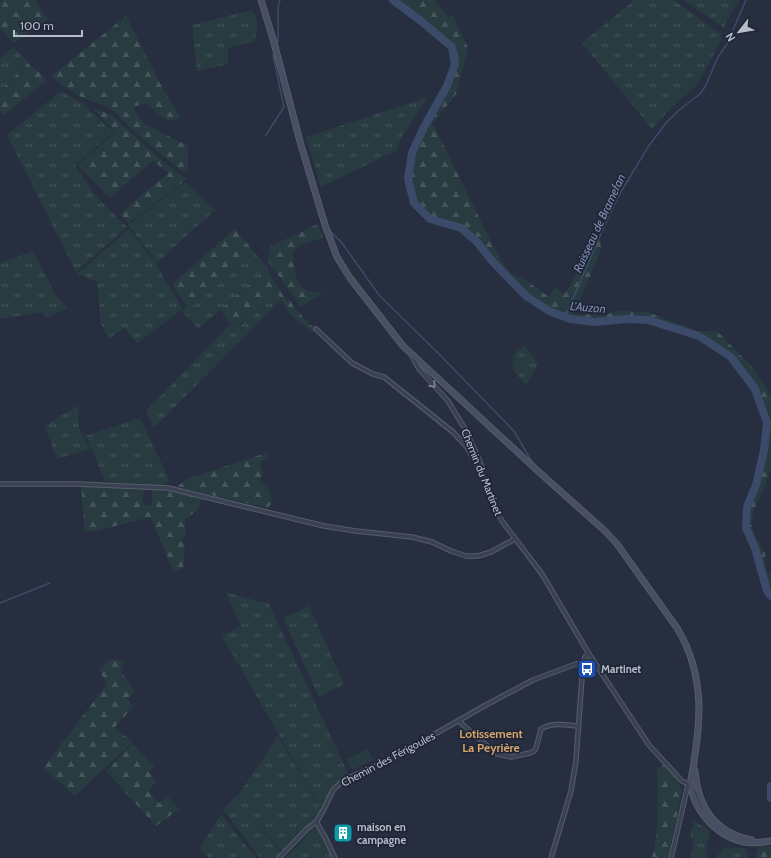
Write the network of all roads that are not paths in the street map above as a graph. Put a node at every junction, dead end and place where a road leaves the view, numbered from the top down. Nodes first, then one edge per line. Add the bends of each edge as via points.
1 (261, 0) edge
2 (316, 329) dead end
3 (410, 354) junction
4 (483, 476) junction
5 (0, 484) edge
6 (515, 539) junction
7 (589, 654) junction
8 (583, 663) junction
9 (459, 720) junction
10 (578, 726) junction
11 (692, 784) junction
12 (317, 821) junction
13 (771, 841) edge
14 (763, 842) junction
15 (279, 858) edge
16 (335, 858) edge
17 (551, 858) edge
18 (671, 858) edge

1 - 3 main road via 312,183 333,247 350,278
2 - 4 street via 352,363 372,374 384,377 454,432 467,447
3 -> 4 street, Chemin du Martinet via 419,369 448,401 465,429 482,467
3 - 11 main road via 605,531 617,544 684,639 694,670 699,708
4 - 6 street, Chemin du Martinet via 497,512
5 - 6 street via 168,488 324,526 412,537 466,556 491,552
6 - 7 street, Chemin du Martinet via 542,574
7 - 8 street
7 - 11 street, Chemin du Martinet via 649,745 682,781
8 - 9 street, Chemin des Férigoules via 533,680
8 - 10 street
9 - 10 street via 497,754 510,757 534,751 541,728 545,726
9 - 12 street, Chemin des Férigoules via 391,759 353,775 339,784 333,790
10 - 17 street via 571,791
11 - 14 main road via 705,809 726,830 740,837
11 - 14 main road via 701,812 717,829 738,841
11 - 18 street
12 - 15 street, Chemin des Férigoules
12 - 16 street
13 - 14 main road

